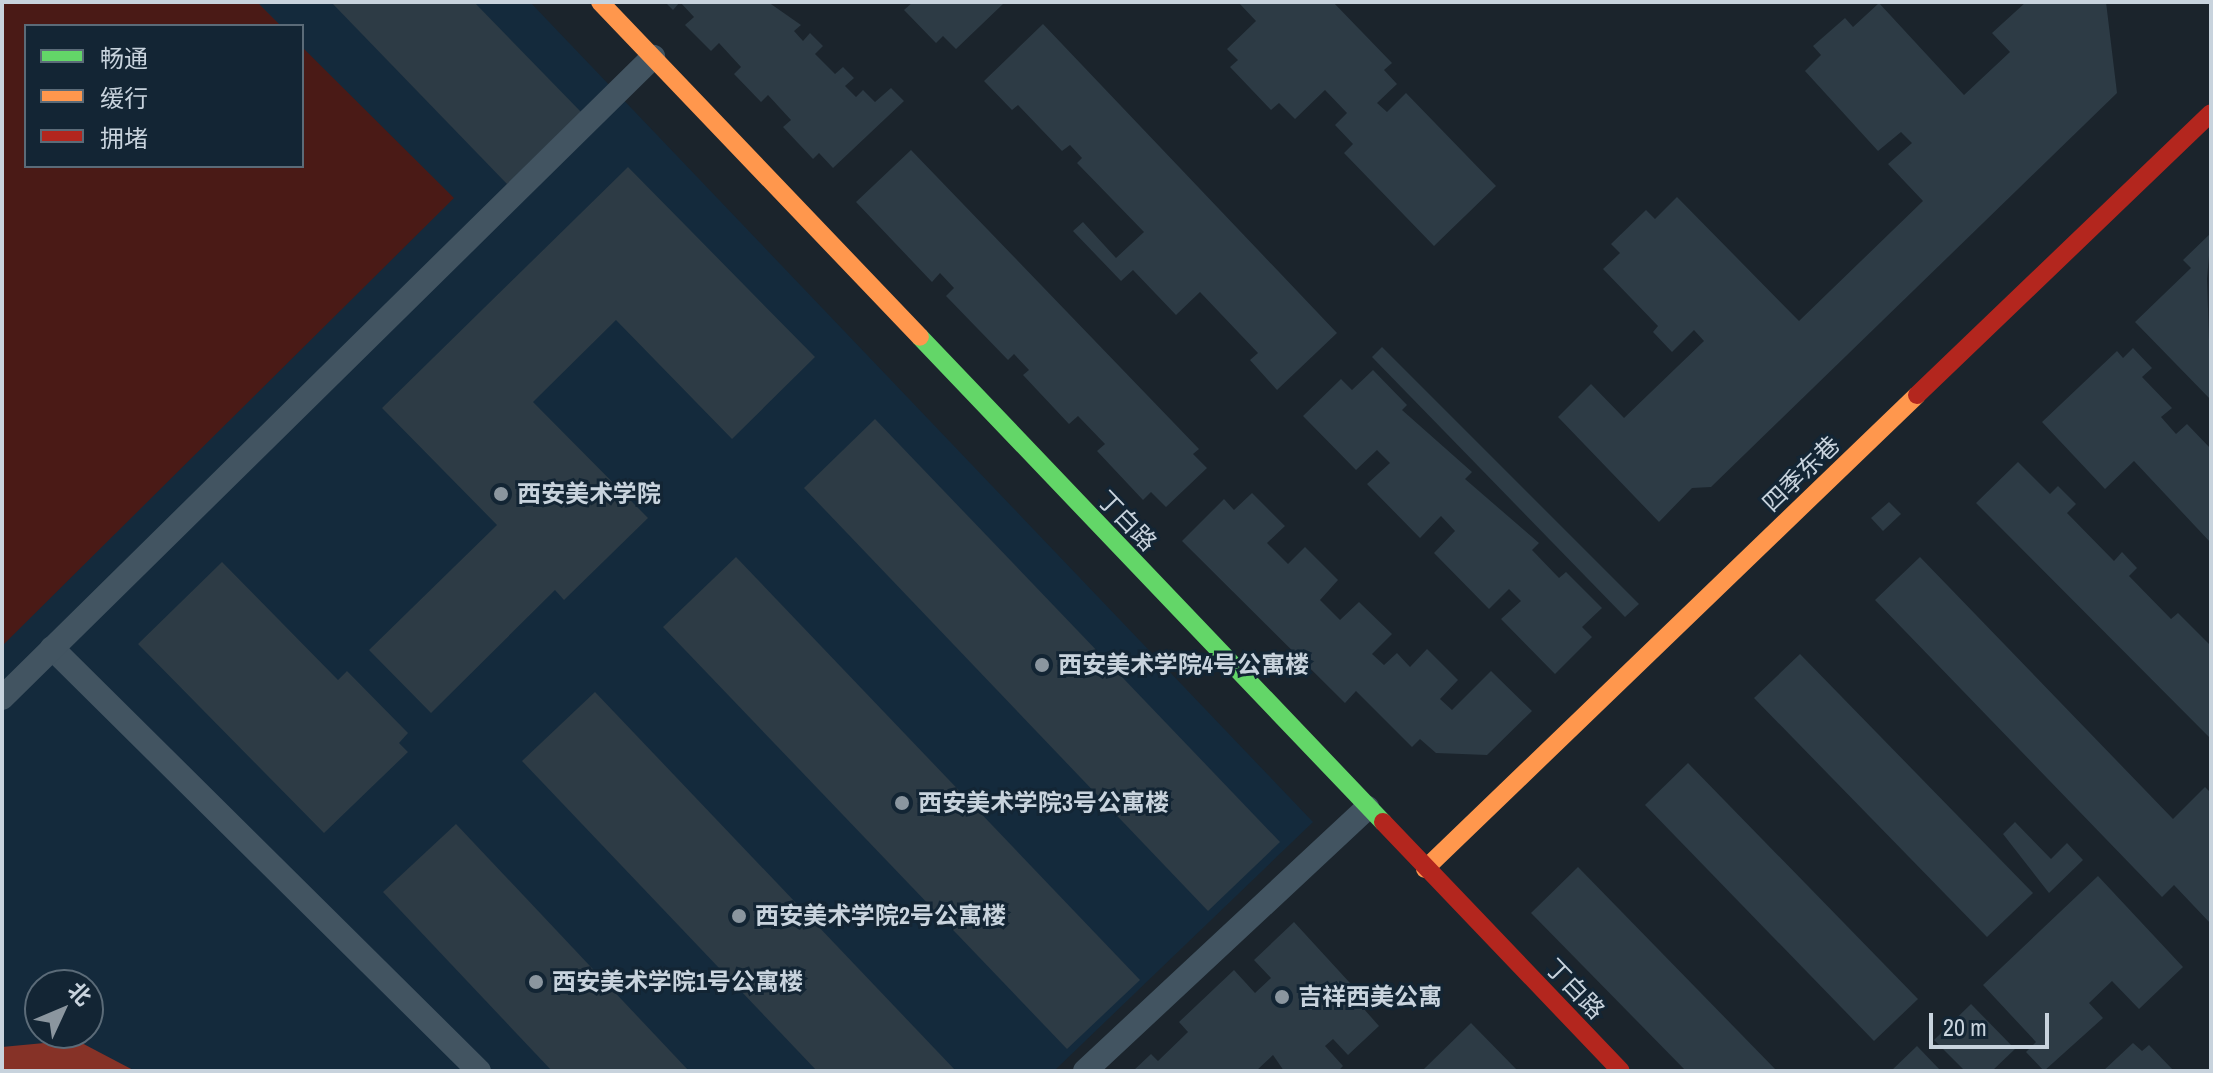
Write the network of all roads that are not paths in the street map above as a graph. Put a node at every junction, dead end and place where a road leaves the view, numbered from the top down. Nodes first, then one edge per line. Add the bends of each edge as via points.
1 (600, 2) edge
2 (653, 57) junction
3 (2211, 113) edge
4 (52, 648) junction
5 (2, 698) edge
6 (1367, 808) junction
7 (1425, 869) junction
8 (479, 1071) edge
9 (1085, 1071) edge
10 (1621, 1071) edge

1 - 2 street, 丁白路
2 - 4 lane
2 - 6 street, 丁白路
3 - 7 street, 四季东巷
4 - 5 lane
4 - 8 lane
6 - 7 street, 丁白路
6 - 9 lane
7 - 10 street, 丁白路

